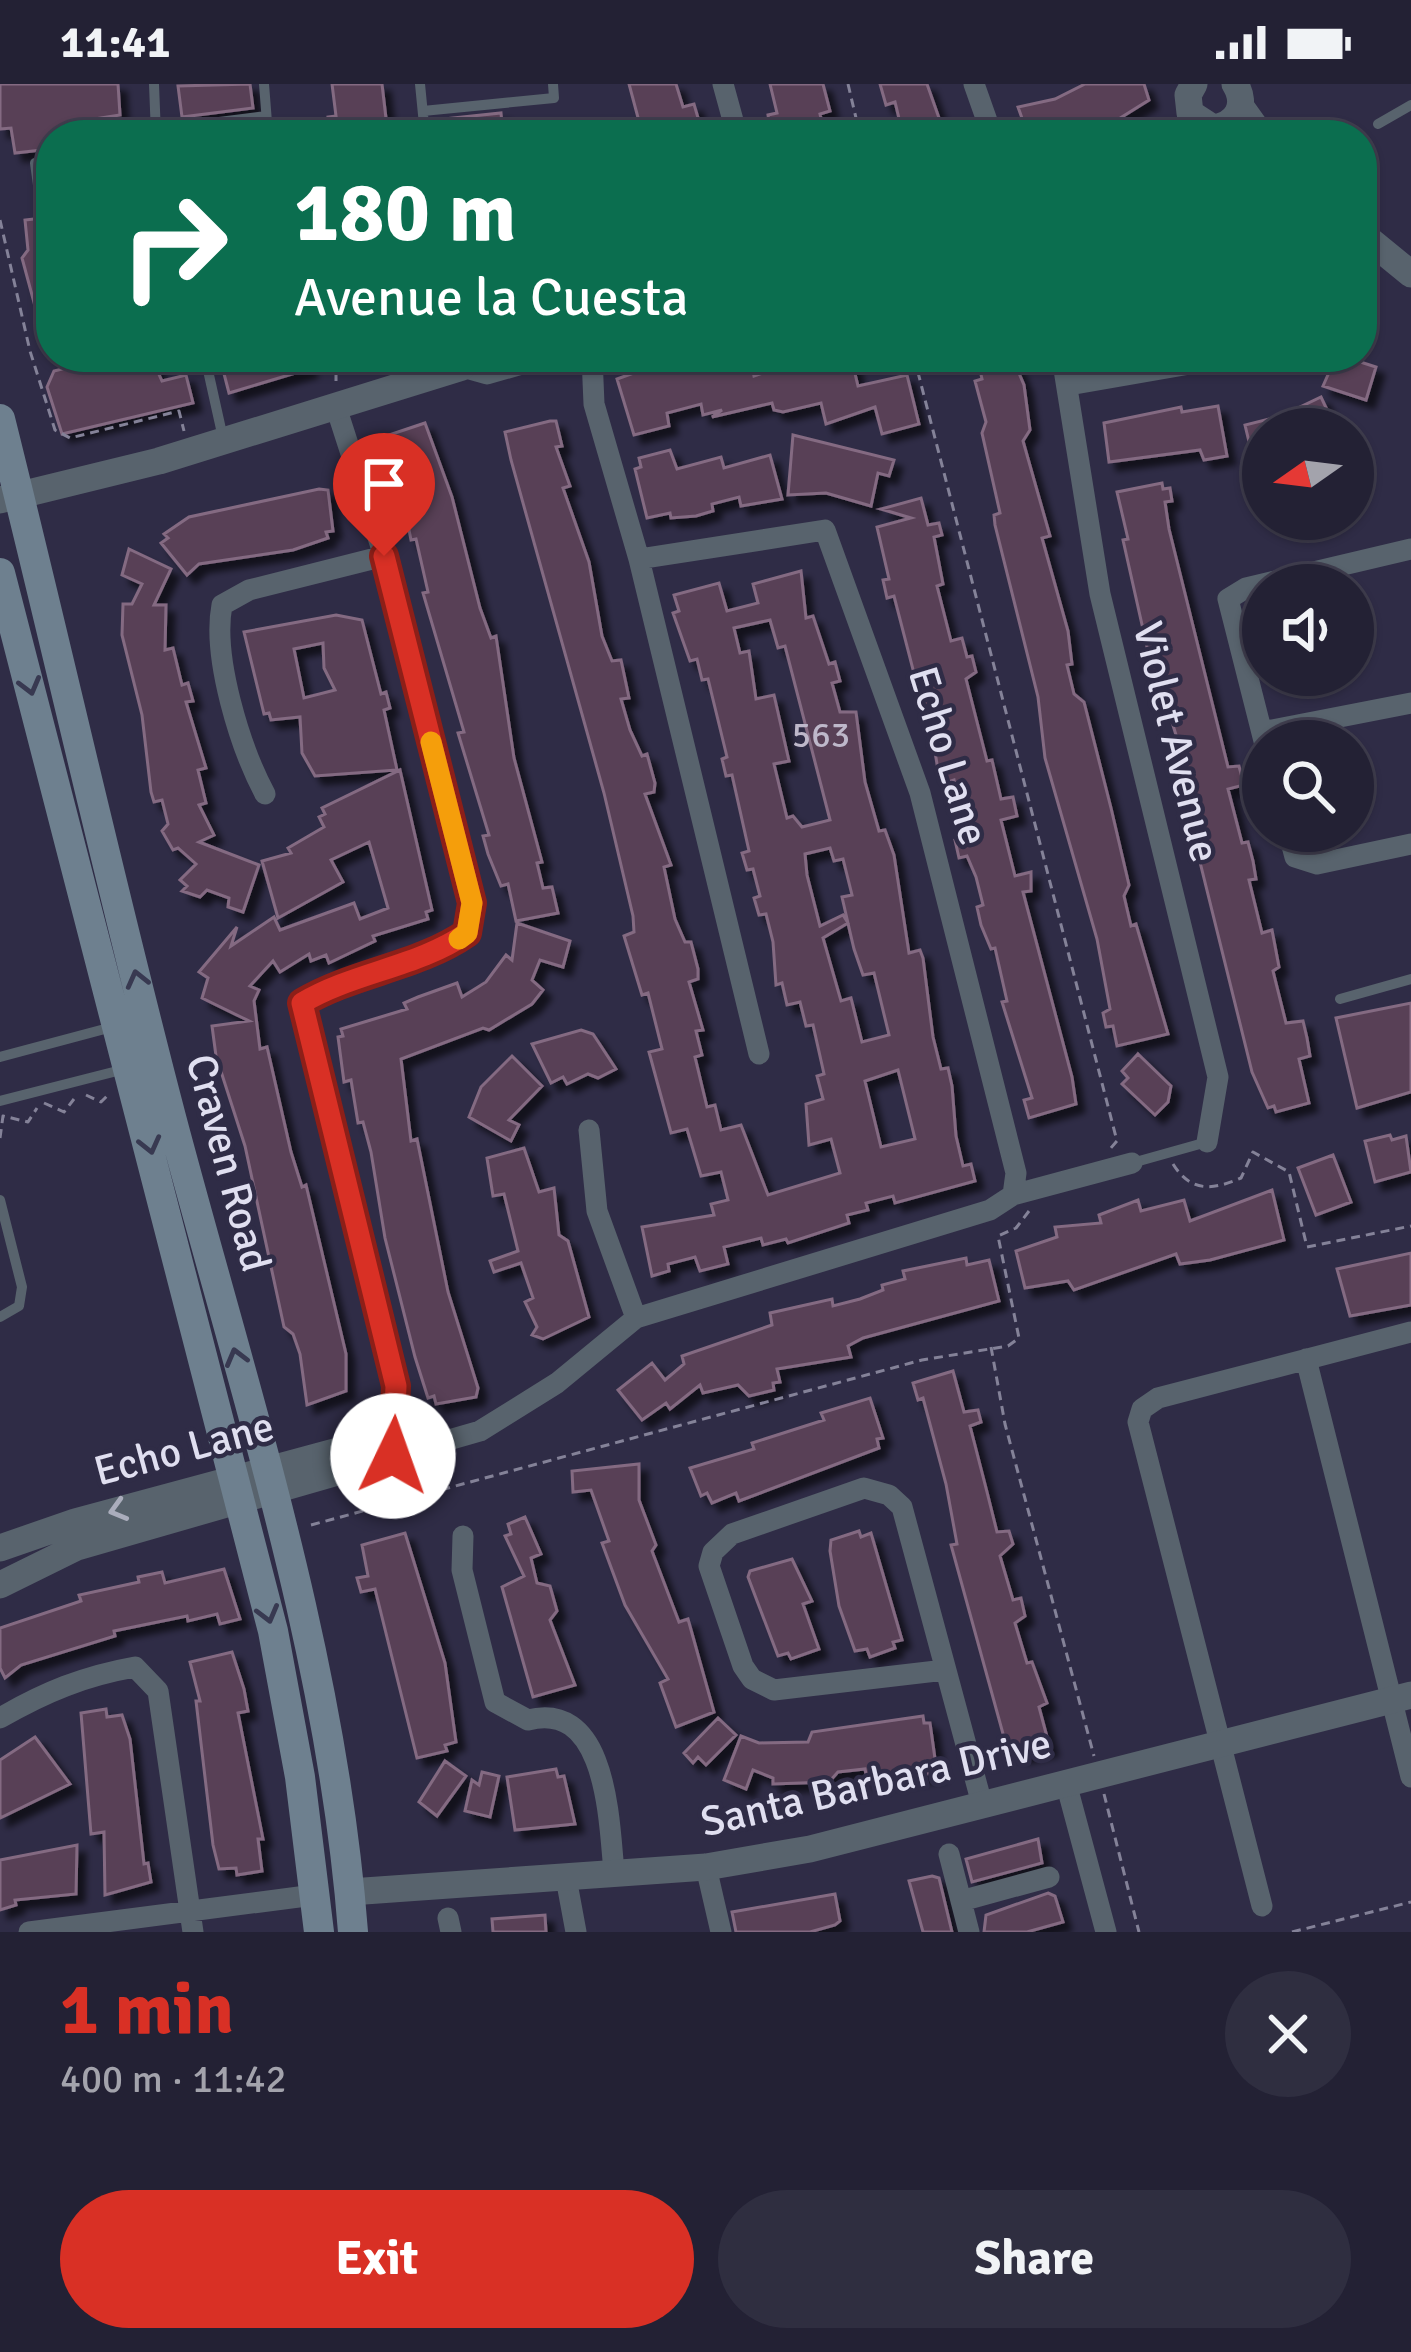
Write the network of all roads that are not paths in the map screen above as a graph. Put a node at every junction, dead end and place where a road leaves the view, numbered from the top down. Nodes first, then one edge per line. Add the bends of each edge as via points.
1 (154, 84) edge
2 (264, 84) edge
3 (420, 84) edge
4 (553, 84) edge
5 (723, 84) edge
6 (974, 84) edge
7 (1237, 90) edge
8 (1411, 105) edge
9 (422, 111) junction
10 (266, 116) junction
11 (156, 120) edge
12 (238, 120) edge
13 (266, 120) edge
14 (423, 120) edge
15 (732, 120) edge
16 (987, 120) edge
17 (1228, 120) edge
18 (1253, 120) edge
19 (1378, 124) dead end
20 (1377, 246) edge
21 (1411, 274) edge
22 (208, 372) edge
23 (431, 372) edge
24 (593, 372) edge
25 (1066, 372) edge
26 (1143, 372) edge
27 (1069, 385) junction
28 (337, 407) junction
29 (0, 419) edge
30 (223, 438) junction
31 (10, 498) edge
32 (1411, 549) edge
33 (384, 556) junction
34 (640, 559) junction
35 (0, 573) edge
36 (1411, 703) edge
37 (1259, 720) edge
38 (1335, 720) edge
39 (265, 794) dead end
40 (1411, 844) edge
41 (1294, 852) edge
42 (1411, 979) edge
43 (1340, 999) dead end
44 (119, 1025) junction
45 (758, 1054) dead end
46 (0, 1057) edge
47 (122, 1078) junction
48 (0, 1101) edge
49 (589, 1130) dead end
50 (1208, 1142) joint
51 (1132, 1163) joint
52 (1022, 1193) junction
53 (0, 1200) edge
54 (0, 1317) edge
55 (636, 1318) junction
56 (1411, 1332) edge
57 (1306, 1359) junction
58 (393, 1456) junction
59 (269, 1480) junction
60 (234, 1489) junction
61 (463, 1536) dead end
62 (0, 1548) edge
63 (0, 1585) edge
64 (946, 1670) junction
65 (285, 1695) junction
66 (1401, 1697) edge
67 (0, 1718) edge
68 (1220, 1742) junction
69 (1411, 1777) edge
70 (1066, 1783) junction
71 (982, 1804) junction
72 (949, 1854) dead end
73 (706, 1867) junction
74 (614, 1872) junction
75 (566, 1877) junction
76 (1049, 1877) dead end
77 (350, 1892) junction
78 (314, 1895) junction
79 (961, 1901) junction
80 (1262, 1906) dead end
81 (192, 1921) edge
82 (29, 1932) edge
83 (319, 1932) edge
84 (337, 1932) edge
85 (353, 1932) edge
86 (576, 1932) edge
87 (721, 1932) edge
88 (969, 1932) edge
89 (1106, 1932) edge

1 - 11 lane
2 - 10 lane
3 - 9 lane
4 - 9 lane via 554,98
5 - 15 street
6 - 16 street
7 - 17 street
7 - 18 street
8 - 19 lane
9 - 14 lane
10 - 12 lane
10 - 13 lane
20 - 21 street
22 - 30 lane
23 - 28 street
24 - 34 street via 594,404
25 - 27 street, Violet Avenue
26 - 27 street
27 - 50 street, Violet Avenue via 1100,594 1218,1077
28 - 30 street
28 - 33 street
29 - 31 main road, Craven Road
30 - 31 street
59 -> 31 main road, Craven Road
32 - 37 street via 1228,599
33 - 39 street via 249,590 222,605 217,633 249,764
33 - 58 street via 472,903 467,933 302,1003 396,1386
34 - 45 street
34 - 52 street, Echo Lane via 825,530 920,793
35 -> 44 main road, Craven Road
36 - 38 street
40 - 41 street via 1317,865
42 - 43 lane
44 - 46 lane
44 - 47 main road, Craven Road
47 - 48 lane
47 -> 60 main road, Craven Road
49 - 55 street via 597,1211
50 - 51 lane
51 - 52 street, Echo Lane
52 - 55 street, Echo Lane via 990,1210
53 - 54 lane via 22,1287 19,1306
55 - 58 street, Echo Lane via 480,1432
56 - 57 street
57 - 66 street
57 - 68 street via 1158,1398 1138,1421
58 - 59 street, Echo Lane via 349,1448
59 - 60 street, Echo Lane
59 - 77 main road, Craven Road via 336,1773
60 -> 62 street, Echo Lane
60 - 63 street, Echo Lane
60 -> 65 main road, Craven Road
61 - 74 street via 462,1570 495,1702 582,1734 606,1790
64 - 64 street via 774,1690 752,1679 709,1566 713,1552 731,1534 864,1488 889,1495 910,1530
64 - 71 street
65 - 77 main road via 304,1716 332,1867
65 - 78 main road, Craven Road
66 - 68 street, Santa Barbara Drive
66 - 69 street
67 - 81 street via 94,1674 135,1667 148,1676 158,1691
68 - 70 street, Santa Barbara Drive
68 - 80 street
70 - 71 street, Santa Barbara Drive
70 - 89 street
71 - 73 street, Santa Barbara Drive
72 - 79 street
73 - 74 street, Santa Barbara Drive
73 - 87 street
74 - 75 street, Santa Barbara Drive
75 - 77 street, Santa Barbara Drive
75 - 86 street
76 - 79 street
77 - 85 main road, Craven Road
78 - 81 street
78 - 83 main road, Craven Road
78 - 84 main road via 329,1906
79 - 88 street
81 - 82 street

